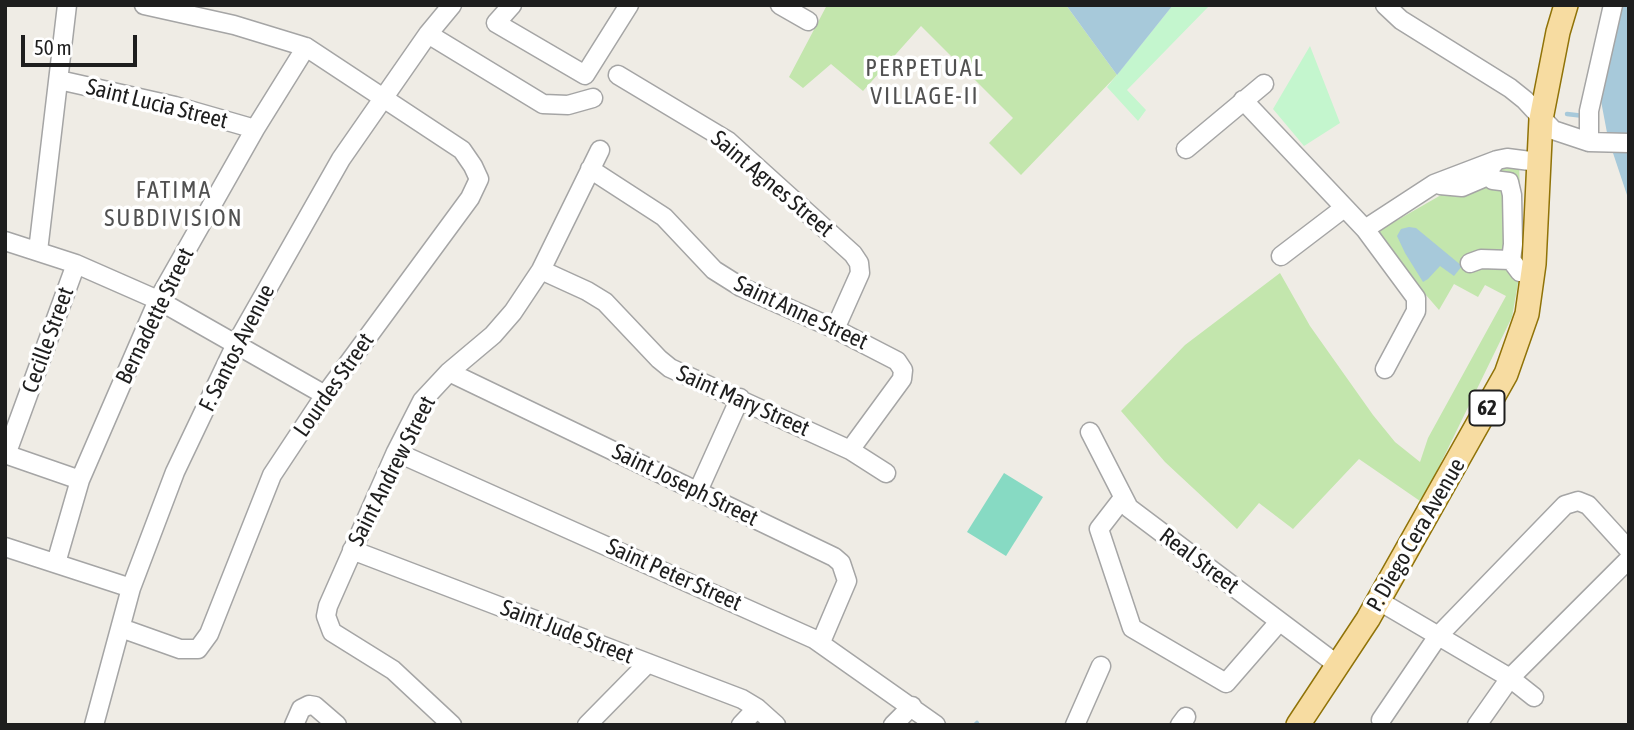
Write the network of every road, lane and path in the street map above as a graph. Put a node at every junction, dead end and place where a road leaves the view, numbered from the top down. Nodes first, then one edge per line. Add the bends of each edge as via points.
1 (67, 5) edge
2 (144, 5) edge
3 (452, 5) edge
4 (512, 5) edge
5 (780, 5) edge
6 (1385, 5) edge
7 (1566, 5) edge
8 (1613, 5) edge
9 (622, 7) edge
10 (808, 21) dead end
11 (428, 34) junction
12 (306, 47) junction
13 (618, 75) dead end
14 (59, 80) junction
15 (1264, 84) dead end
16 (383, 98) junction
17 (593, 98) dead end
18 (1243, 100) junction
19 (1541, 119) junction
20 (255, 129) junction
21 (1593, 138) junction
22 (1629, 142) edge
23 (1186, 149) dead end
24 (600, 150) dead end
25 (1532, 166) junction
26 (1493, 167) junction
27 (590, 170) junction
28 (1509, 182) junction
29 (1344, 208) junction
30 (1365, 229) junction
31 (5, 241) edge
32 (38, 251) junction
33 (1280, 256) dead end
34 (1470, 263) dead end
35 (76, 264) junction
36 (541, 270) junction
37 (158, 300) junction
38 (835, 329) junction
39 (236, 344) junction
40 (1385, 369) dead end
41 (449, 372) junction
42 (325, 395) junction
43 (740, 398) junction
44 (1090, 432) dead end
45 (850, 450) junction
46 (396, 452) junction
47 (6, 455) edge
48 (886, 474) dead end
49 (80, 480) junction
50 (698, 491) junction
51 (1123, 498) junction
52 (5, 547) edge
53 (352, 550) junction
54 (1629, 550) edge
55 (1629, 559) edge
56 (56, 563) junction
57 (131, 588) junction
58 (1379, 601) junction
59 (1279, 622) junction
60 (121, 628) junction
61 (1438, 636) junction
62 (821, 642) junction
63 (648, 663) junction
64 (1101, 666) dead end
65 (1339, 666) junction
66 (1510, 678) junction
67 (1534, 697) dead end
68 (912, 706) junction
69 (757, 708) junction
70 (1381, 720) dead end
71 (1308, 721) edge
72 (94, 725) edge
73 (294, 725) edge
74 (337, 725) edge
75 (452, 725) edge
76 (587, 725) edge
77 (741, 725) edge
78 (776, 725) edge
79 (893, 725) edge
80 (936, 725) edge
81 (1075, 725) edge
82 (1477, 725) edge

1 - 14 street
2 - 12 street
3 - 11 street, F. Santos Avenue
4 - 9 street via 496,23 585,75
5 - 10 street
6 - 19 street via 1401,20 1510,88
7 - 19 main road, P. Diego Cera Avenue / 62
8 - 21 street via 1589,111
11 - 16 street, F. Santos Avenue
11 - 17 street via 543,104 568,105
12 - 16 street
12 - 20 street, Bernadette Street
13 - 38 street, Saint Agnes Street via 728,141 853,254 860,273
14 - 20 street, Saint Lucia Street
14 - 32 street
15 - 18 street
16 - 39 street, F. Santos Avenue via 341,159
16 - 42 street, Lourdes Street via 461,150 479,179 470,198
18 - 23 street
18 - 29 street
19 - 21 street via 1553,130
19 - 25 main road, P. Diego Cera Avenue / 62
20 - 37 street, Bernadette Street
21 - 22 street
24 - 27 street, Saint Andrew Street
25 - 26 street via 1507,158
25 - 28 street
25 - 58 main road, P. Diego Cera Avenue / 62 via 1534,264 1527,314 1506,374
26 - 28 street via 1493,180
26 - 30 street via 1462,187 1434,184
27 - 36 street, Saint Andrew Street
27 - 38 street, Saint Anne Street via 664,217 714,270
28 - 34 street via 1515,266 1481,259
29 - 30 street
29 - 33 street
30 - 40 street via 1416,298 1416,311
31 - 32 street
32 - 35 street
35 - 37 street
35 - 47 street, Cecille Street
36 - 41 street, Saint Andrew Street via 493,335
36 - 43 street, Saint Mary Street via 605,302 670,368
37 - 39 street
37 - 49 street, Bernadette Street
38 - 45 street, Saint Anne Street via 897,360 903,370 898,386
39 - 42 street
39 - 57 street, F. Santos Avenue via 175,472
41 - 46 street, Saint Andrew Street via 422,401
41 - 50 street, Saint Joseph Street
42 - 60 street, Lourdes Street via 272,475 209,634 198,649 180,649
43 - 45 street, Saint Mary Street
43 - 50 street
44 - 51 street, Real Street
45 - 48 street, Saint Mary Street
46 - 53 street, Saint Andrew Street
46 - 62 street, Saint Peter Street
47 - 49 street
49 - 56 street, Bernadette Street
50 - 62 street, Saint Joseph Street via 841,563 846,572 845,589
51 - 59 street, Real Street via 1129,508
51 - 59 street via 1099,529 1132,628 1226,683
52 - 56 street
53 - 63 street, Saint Jude Street
53 - 75 street, Saint Andrew Street via 328,606 328,625 339,637 393,670
54 - 61 street via 1588,505 1578,501 1564,505
55 - 66 street
56 - 57 street
57 - 60 street, F. Santos Avenue
58 - 61 street
58 - 65 main road, P. Diego Cera Avenue / 62
59 - 65 street, Real Street
60 - 72 street, F. Santos Avenue
61 - 66 street
61 - 70 street
62 - 68 street, Saint Peter Street
63 - 69 street, Saint Jude Street
63 - 76 street
64 - 81 street
65 - 71 main road, P. Diego Cera Avenue / 62
66 - 67 street
66 - 82 street
68 - 79 street
68 - 80 street, Saint Peter Street
69 - 77 street
69 - 78 street, Saint Jude Street
73 - 74 street via 301,709 309,705

